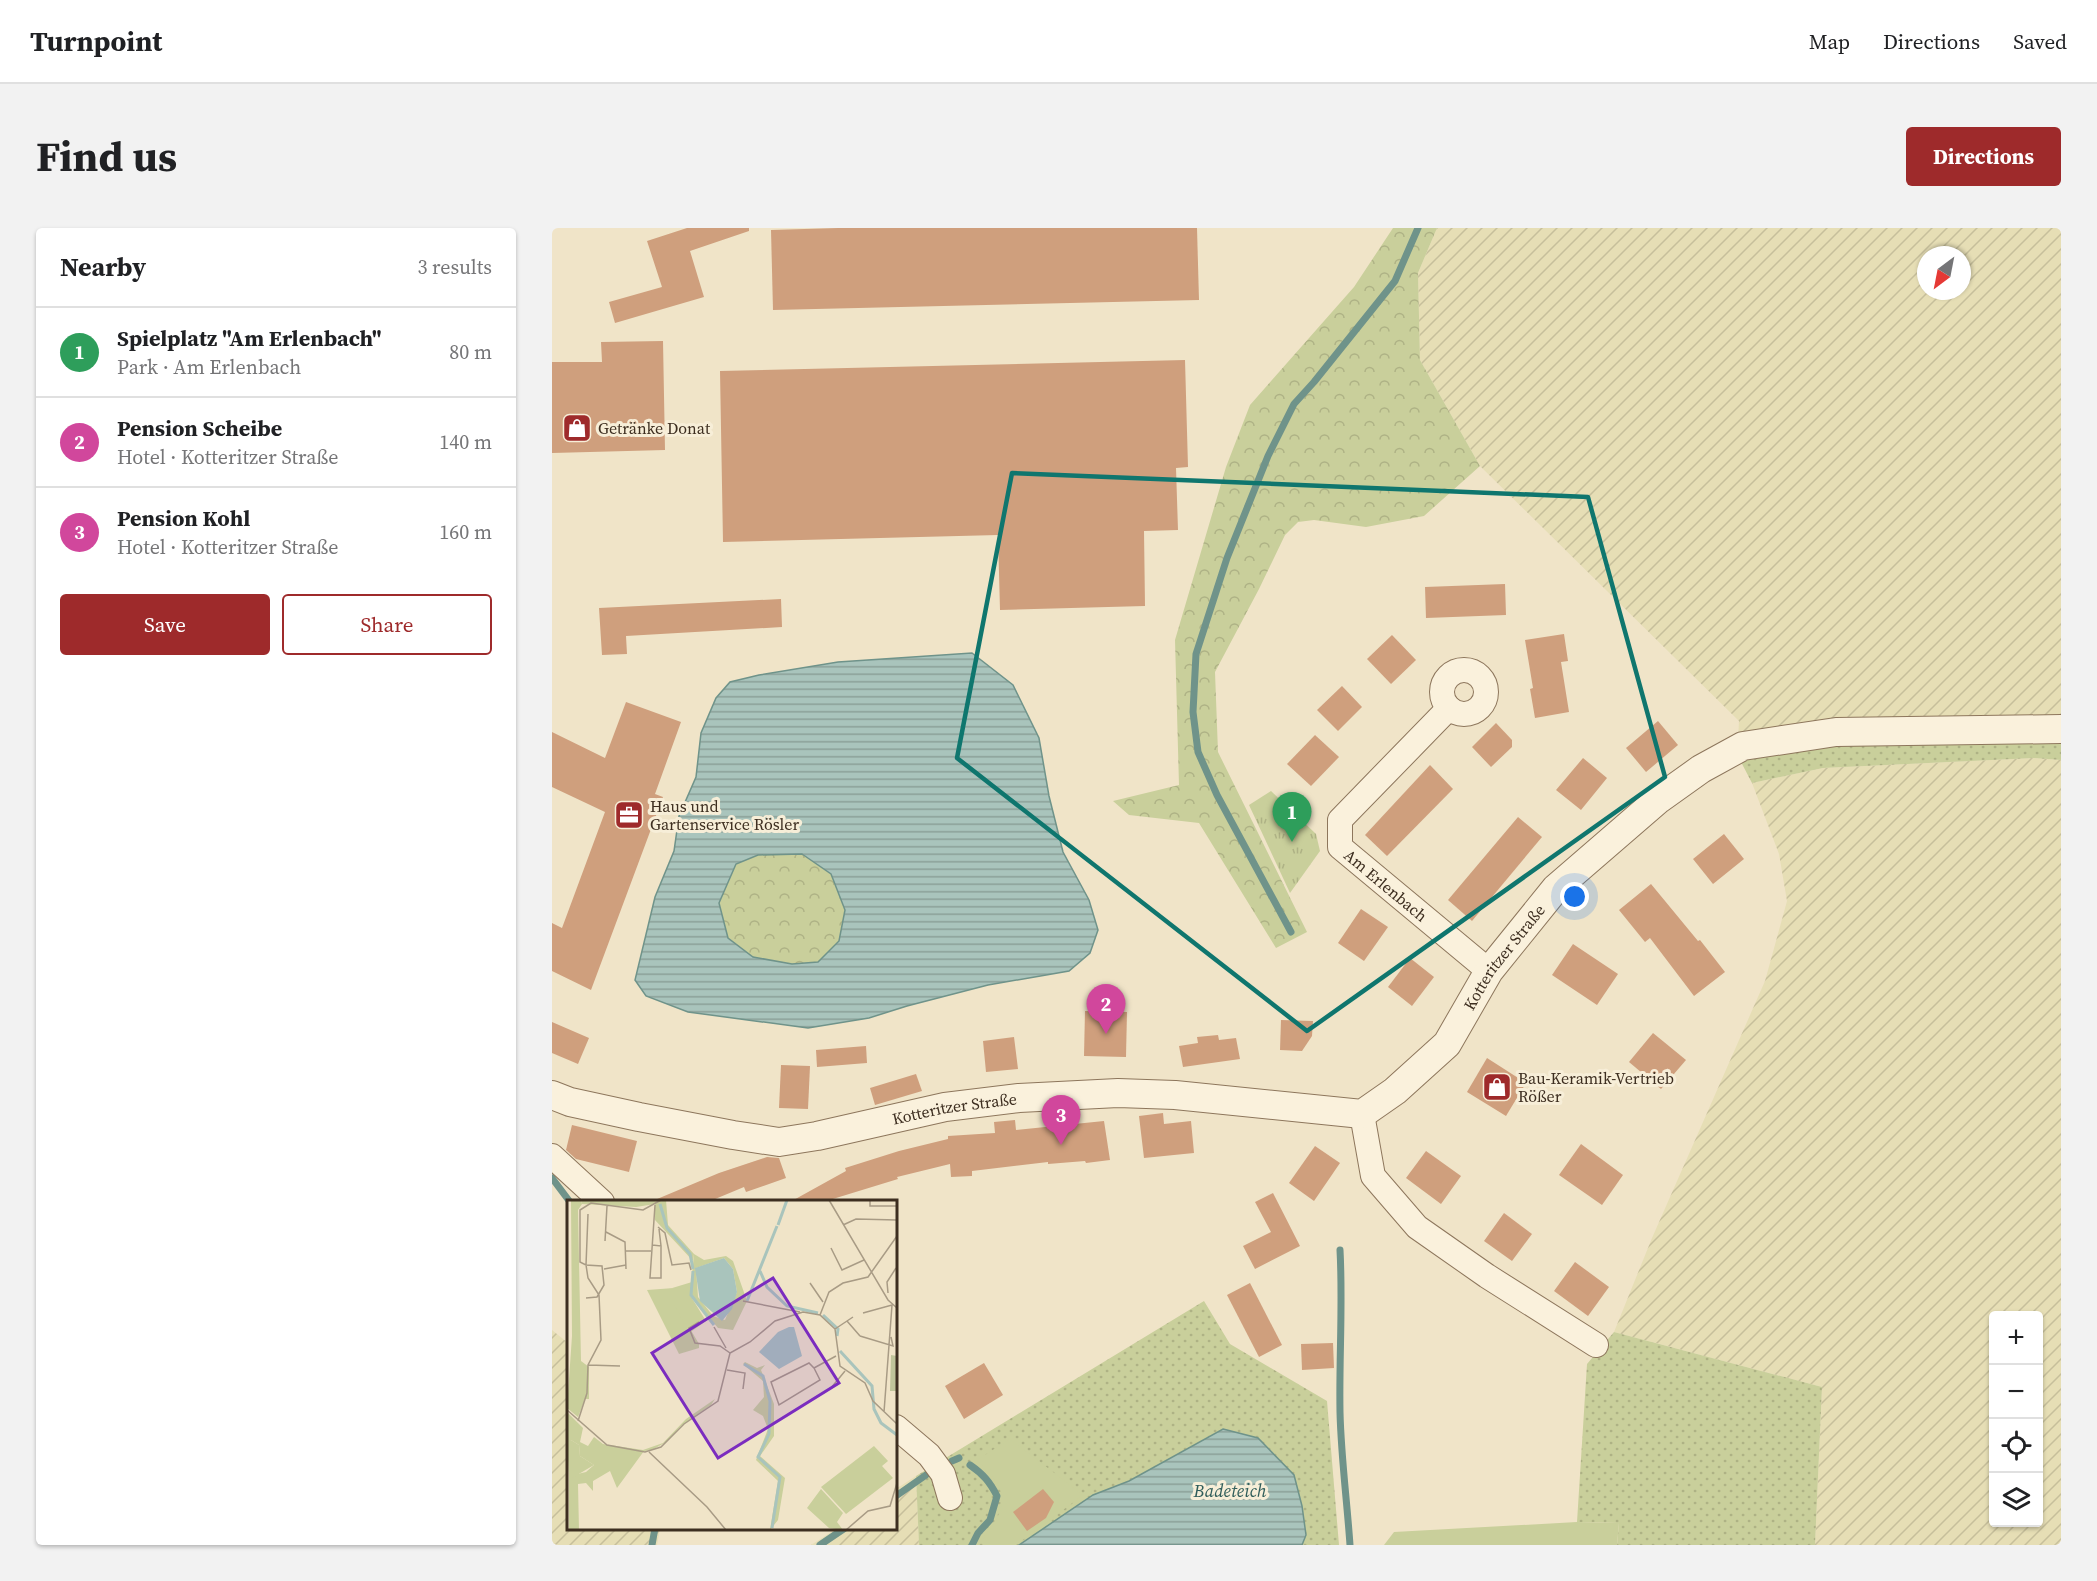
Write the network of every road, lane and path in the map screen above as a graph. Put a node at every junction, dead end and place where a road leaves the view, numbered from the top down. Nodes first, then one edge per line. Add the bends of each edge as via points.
1 (1449, 708) dead end
2 (2061, 729) edge
3 (1489, 971) junction
4 (552, 1095) edge
5 (1362, 1114) junction
6 (552, 1156) edge
7 (600, 1200) edge
8 (1596, 1345) dead end
9 (897, 1428) edge
10 (950, 1498) dead end

1 - 3 street, Am Erlenbach via 1341,820 1340,848
2 - 3 street, Kotteritzer Straße via 1836,732 1743,746 1701,768 1556,888
3 - 5 street, Kotteritzer Straße via 1447,1044 1395,1091
4 - 5 street, Kotteritzer Straße via 639,1117 779,1142 945,1107 1019,1098 1118,1093
5 - 8 street via 1373,1176 1417,1227
6 - 7 street
9 - 10 street via 929,1455 943,1474

